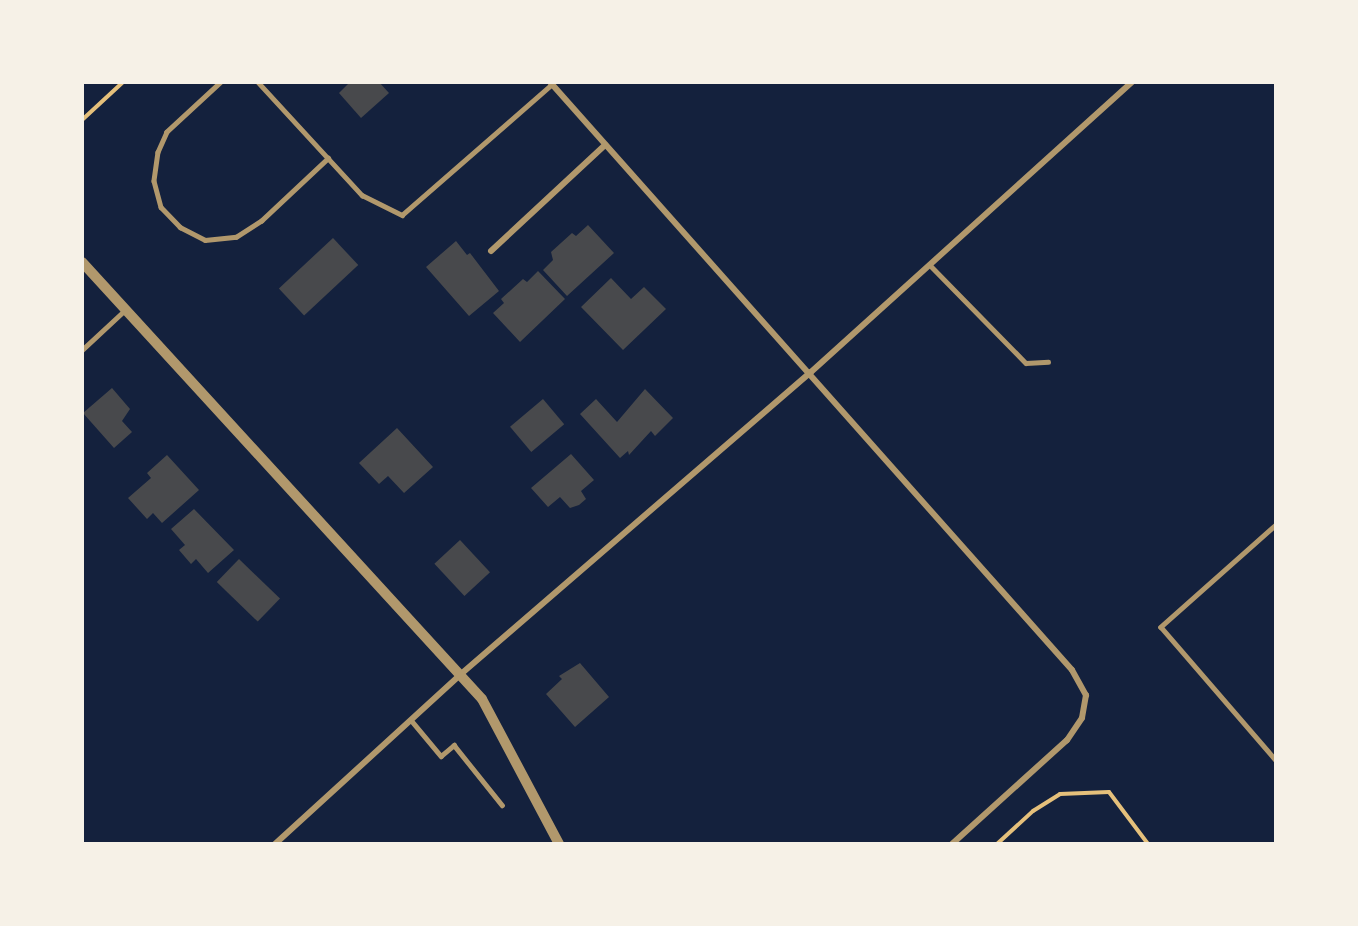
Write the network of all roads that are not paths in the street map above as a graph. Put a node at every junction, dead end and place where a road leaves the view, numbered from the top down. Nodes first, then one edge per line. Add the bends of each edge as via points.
1 (221, 82) edge
2 (258, 82) edge
3 (1132, 82) edge
4 (550, 84) edge
5 (606, 145) junction
6 (328, 158) junction
7 (491, 251) dead end
8 (82, 262) edge
9 (930, 265) junction
10 (126, 309) junction
11 (82, 350) edge
12 (1048, 362) dead end
13 (811, 372) junction
14 (1275, 525) edge
15 (461, 674) junction
16 (411, 720) junction
17 (1275, 760) edge
18 (502, 805) dead end
19 (275, 843) edge
20 (559, 843) edge
21 (952, 843) edge

1 - 6 lane via 167,132 158,152 154,181 161,207 180,227 205,240 236,237 261,221
2 - 6 lane
3 - 9 street
4 - 5 street
4 - 6 lane via 402,215 362,195
5 - 7 street
5 - 13 street
8 - 10 street
9 - 12 lane via 1026,363
9 - 13 street
10 - 11 lane
10 - 15 street
13 - 15 street
13 - 21 street via 1072,670 1086,695 1082,718 1067,740
14 - 17 lane via 1161,627
15 - 16 street
15 - 20 street via 498,724
16 - 18 lane via 441,756 454,745
16 - 19 street

